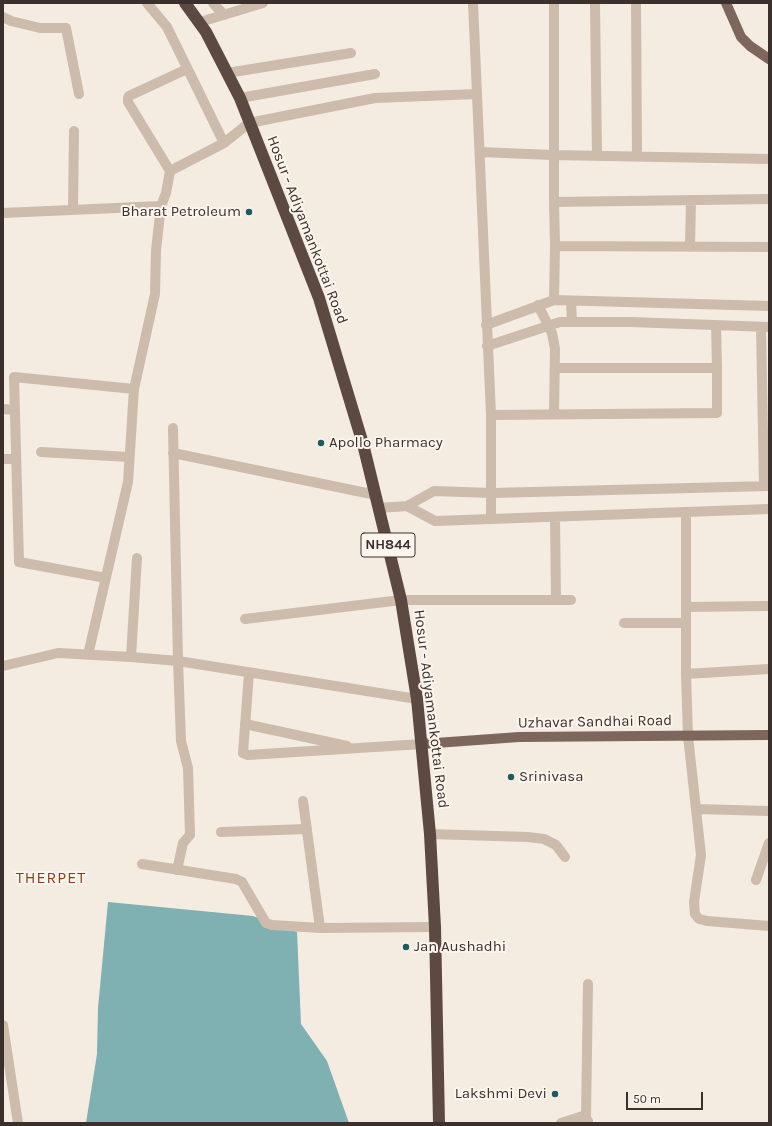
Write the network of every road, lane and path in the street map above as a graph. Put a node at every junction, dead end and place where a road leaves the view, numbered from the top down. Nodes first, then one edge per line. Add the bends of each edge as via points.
1 (147, 3) edge
2 (185, 3) edge
3 (213, 3) edge
4 (263, 3) edge
5 (473, 3) edge
6 (554, 3) edge
7 (595, 3) edge
8 (636, 3) edge
9 (726, 3) edge
10 (224, 15) junction
11 (3, 17) edge
12 (200, 22) junction
13 (351, 53) dead end
14 (769, 60) edge
15 (187, 69) junction
16 (227, 73) junction
17 (375, 74) dead end
18 (79, 94) dead end
19 (477, 94) junction
20 (240, 98) junction
21 (249, 123) junction
22 (74, 131) dead end
23 (224, 142) junction
24 (480, 152) junction
25 (552, 155) junction
26 (597, 156) junction
27 (637, 156) junction
28 (769, 159) edge
29 (170, 170) junction
30 (769, 199) edge
31 (691, 200) junction
32 (554, 202) junction
33 (161, 206) junction
34 (73, 208) junction
35 (3, 212) edge
36 (555, 246) junction
37 (690, 247) junction
38 (769, 247) edge
39 (554, 300) junction
40 (571, 301) junction
41 (538, 305) junction
42 (769, 306) edge
43 (572, 322) junction
44 (548, 324) junction
45 (486, 325) junction
46 (716, 325) junction
47 (765, 327) edge
48 (487, 346) junction
49 (556, 368) junction
50 (718, 368) junction
51 (134, 389) junction
52 (3, 409) edge
53 (15, 410) junction
54 (554, 414) junction
55 (491, 415) junction
56 (173, 428) dead end
57 (41, 452) dead end
58 (173, 453) junction
59 (129, 457) junction
60 (3, 459) edge
61 (16, 459) junction
62 (767, 486) edge
63 (492, 493) junction
64 (376, 495) junction
65 (407, 506) junction
66 (379, 508) junction
67 (769, 510) edge
68 (686, 513) junction
69 (555, 517) junction
70 (491, 518) junction
71 (136, 558) dead end
72 (106, 578) junction
73 (401, 600) junction
74 (556, 600) junction
75 (571, 600) dead end
76 (769, 606) edge
77 (686, 607) junction
78 (245, 619) dead end
79 (686, 623) junction
80 (624, 624) dead end
81 (88, 655) junction
82 (131, 657) junction
83 (178, 661) junction
84 (3, 666) edge
85 (769, 669) edge
86 (249, 673) junction
87 (686, 674) junction
88 (417, 699) junction
89 (245, 724) junction
90 (769, 735) edge
91 (688, 736) junction
92 (422, 744) junction
93 (361, 749) junction
94 (303, 800) dead end
95 (696, 809) junction
96 (769, 811) edge
97 (307, 829) junction
98 (221, 832) dead end
99 (430, 834) junction
100 (769, 843) edge
101 (565, 857) dead end
102 (142, 864) dead end
103 (177, 870) junction
104 (756, 880) dead end
105 (769, 926) edge
106 (435, 927) junction
107 (320, 928) junction
108 (588, 984) dead end
109 (3, 1025) edge
110 (588, 1120) edge
111 (18, 1123) edge
112 (439, 1123) edge
113 (561, 1123) edge

1 - 15 street via 167,27
2 - 12 highway, Hosur - Adiyamankottai Road / NH844
3 - 10 street
4 - 10 street
5 - 19 street
6 - 25 street
7 - 26 street
8 - 27 street
9 - 14 main road via 741,37
10 - 12 street
11 - 18 street via 40,28 66,28
12 - 16 highway, Hosur - Adiyamankottai Road / NH844
13 - 16 street
15 - 23 street
15 - 29 street via 128,98 128,102
16 - 20 highway, Hosur - Adiyamankottai Road / NH844
17 - 20 street
19 - 21 street via 375,98
19 - 24 street
20 - 21 highway, Hosur - Adiyamankottai Road / NH844
21 - 23 street
21 - 64 highway, Hosur - Adiyamankottai Road / NH844 via 319,298
22 - 34 street
23 - 29 street
24 - 25 street
24 - 45 street
25 - 26 street
25 - 32 street
26 - 27 street
27 - 28 street
29 - 33 street
30 - 31 street
31 - 32 street
31 - 37 street
32 - 36 street
33 - 34 street
33 - 51 street via 155,294
34 - 35 street
36 - 37 street
36 - 39 street
37 - 38 street
39 - 40 street
39 - 41 street
40 - 42 street
40 - 43 street
41 - 44 street
41 - 45 street
43 - 44 street
43 - 46 street
44 - 48 street
44 - 49 street via 552,333
45 - 48 street
46 - 47 street
46 - 50 street
47 - 62 street
48 - 55 street
49 - 50 street
49 - 54 street
50 - 54 street via 717,413
51 - 53 street via 14,377
51 - 59 street
52 - 53 street
53 - 61 street
54 - 55 street
55 - 63 street
56 - 58 street
57 - 59 street
58 - 64 street
58 - 83 street
59 - 72 street via 128,482
60 - 61 street
61 - 72 street via 19,562
62 - 63 street
63 - 65 street via 434,491
63 - 70 street
64 - 66 highway, Hosur - Adiyamankottai Road / NH844
65 - 66 street
65 - 70 street via 436,521
66 - 73 highway, Hosur - Adiyamankottai Road / NH844
67 - 68 street
68 - 69 street
68 - 77 street
69 - 70 street
69 - 74 street
71 - 82 street
72 - 81 street
73 - 74 street
73 - 78 street
73 - 88 highway, Hosur - Adiyamankottai Road / NH844
74 - 75 street
76 - 77 street
77 - 79 street
79 - 80 street
79 - 87 street
81 - 82 street
81 - 84 street via 58,653
82 - 83 street
83 - 86 street
83 - 103 street via 182,741 188,768 190,835 183,843
85 - 87 street
86 - 88 street
86 - 89 street
87 - 91 street
88 - 92 highway, Hosur - Adiyamankottai Road / NH844
89 - 93 street
89 - 93 street via 242,748 243,753 248,756
90 - 91 main road, Uzhavar Sandhai Road
91 - 92 main road, Uzhavar Sandhai Road via 519,737
91 - 95 street
92 - 93 street
92 - 99 highway, Hosur - Adiyamankottai Road / NH844
94 - 97 street
95 - 96 street
95 - 105 street via 701,855 694,902 695,914 707,922
97 - 98 street
97 - 107 street
99 - 101 street via 544,839 556,845
99 - 106 highway, Hosur - Adiyamankottai Road / NH844
100 - 104 street
102 - 103 street
103 - 107 street via 242,882 266,922 272,925
106 - 107 street
106 - 112 highway, Hosur - Adiyamankottai Road / NH844
108 - 110 street
109 - 111 street
110 - 113 street via 579,1116

